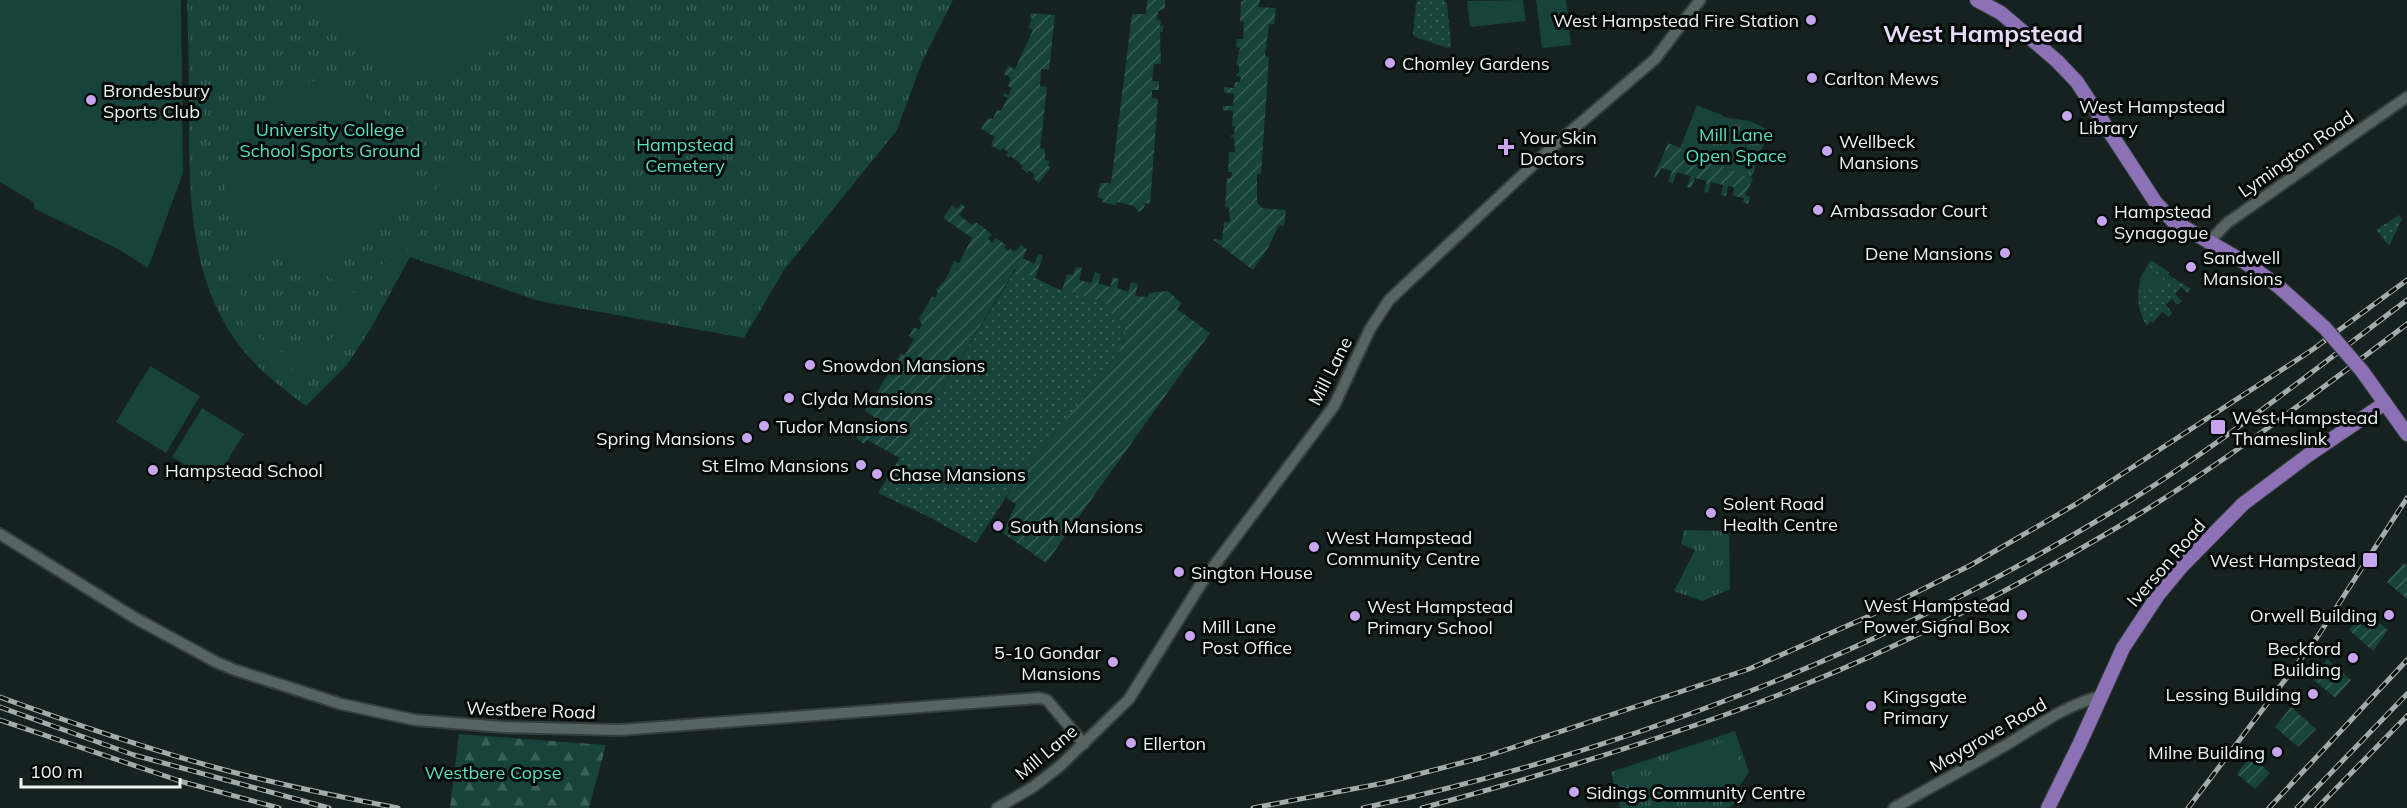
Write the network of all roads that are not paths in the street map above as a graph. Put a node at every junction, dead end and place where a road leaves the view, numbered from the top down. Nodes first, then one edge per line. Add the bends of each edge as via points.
1 (1700, 0) edge
2 (1977, 0) edge
3 (2407, 97) edge
4 (2208, 243) junction
5 (2385, 403) junction
6 (2407, 434) edge
7 (0, 534) edge
8 (2101, 696) junction
9 (1084, 744) junction
10 (998, 808) edge
11 (1894, 808) edge
12 (2048, 808) edge

1 - 9 street, Mill Lane via 1655,59 1550,149 1389,300 1370,329 1334,405 1204,579 1129,699
2 - 4 main road via 2001,13 2077,82 2156,203 2173,221
3 - 4 street, Lymington Road via 2227,223
4 - 5 main road, bridge via 2278,286 2325,328
5 - 6 main road
5 - 8 main road, Iverson Road via 2243,504 2182,566 2138,622
7 - 9 street, Westbere Road via 135,618 225,666 341,704 415,720 620,730 1039,698 1047,700
8 - 11 street, Maygrove Road via 2050,717
8 - 12 main road, Iverson Road
9 - 10 street, Mill Lane via 1033,787

